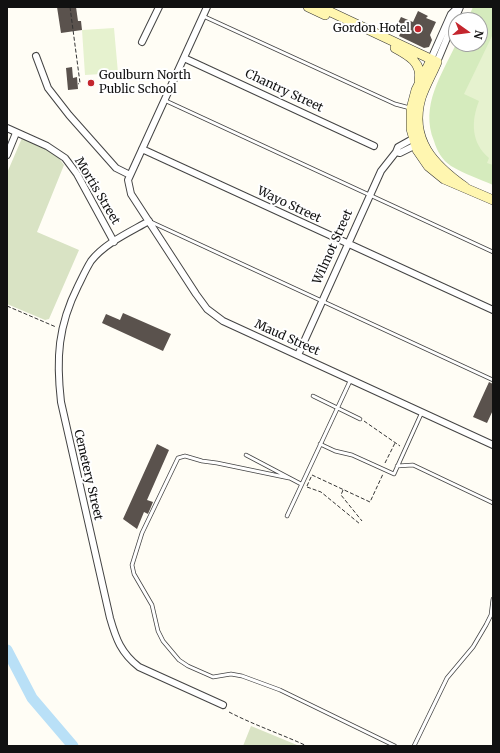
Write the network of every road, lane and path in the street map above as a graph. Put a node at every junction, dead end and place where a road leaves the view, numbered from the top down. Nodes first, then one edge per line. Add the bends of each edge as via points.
1 (70, 7) edge
2 (158, 7) edge
3 (207, 7) edge
4 (308, 7) edge
5 (320, 7) edge
6 (459, 7) edge
7 (203, 16) junction
8 (72, 23) junction
9 (68, 24) dead end
10 (142, 42) dead end
11 (393, 47) junction
12 (36, 56) dead end
13 (184, 58) junction
14 (433, 63) junction
15 (78, 84) dead end
16 (416, 90) junction
17 (164, 100) junction
18 (411, 108) junction
19 (7, 128) edge
20 (16, 133) junction
21 (418, 140) junction
22 (374, 146) dead end
23 (142, 149) junction
24 (7, 155) edge
25 (130, 175) junction
26 (370, 195) junction
27 (493, 200) edge
28 (149, 221) junction
29 (114, 242) junction
30 (348, 244) junction
31 (493, 252) edge
32 (322, 302) junction
33 (7, 306) edge
34 (493, 310) edge
35 (57, 327) dead end
36 (298, 355) junction
37 (351, 379) junction
38 (493, 380) edge
39 (313, 396) dead end
40 (337, 408) junction
41 (422, 412) junction
42 (360, 419) joint
43 (395, 442) junction
44 (320, 444) junction
45 (493, 445) edge
46 (400, 446) dead end
47 (246, 455) dead end
48 (384, 465) dead end
49 (397, 466) junction
50 (383, 473) dead end
51 (289, 478) junction
52 (301, 484) junction
53 (344, 490) junction
54 (493, 502) edge
55 (287, 516) dead end
56 (362, 521) dead end
57 (360, 524) dead end
58 (493, 599) edge
59 (223, 705) dead end
60 (229, 712) dead end
61 (307, 746) edge
62 (395, 746) edge
63 (414, 746) edge

1 - 8 path
2 - 10 street
3 - 7 street
4 - 11 main road
5 - 14 main road
6 - 14 street via 451,14
7 - 13 street
7 - 18 lane via 395,104
8 - 9 path
8 - 15 path via 80,83
11 - 14 main road
11 - 16 main road via 407,55 418,66 420,74
12 - 25 street via 48,88 69,115 116,168
13 - 17 street
13 - 22 street, Chantry Street
14 - 16 main road
14 - 21 main road via 420,104
16 - 18 main road
17 - 23 street
17 - 26 lane
18 - 21 main road
19 - 20 street, Mortis Street
20 - 24 street
20 - 29 street, Mortis Street via 54,150 70,164
21 - 26 street, Wilmot Street via 400,153 396,152
21 - 27 main road via 423,160 432,171 444,180
23 - 25 street
23 - 30 street, Wayo Street
25 - 28 street, Maud Street via 128,185 131,194
26 - 30 street, Wilmot Street
26 - 31 lane
28 - 29 street, Cemetery Street
28 - 32 lane
28 - 36 street, Maud Street via 187,281 211,313 227,323
29 - 59 street, Cemetery Street via 92,261 73,295 64,321 58,356 61,402 89,529 116,637 124,654 139,667
30 - 32 street, Wilmot Street
30 - 34 street, Wayo Street
32 - 36 street, Wilmot Street
32 - 38 lane
33 - 35 path
36 - 37 street, Maud Street
37 - 40 lane
37 - 41 street, Maud Street
39 - 40 lane
40 - 42 lane
40 - 44 lane
41 - 45 street, Maud Street
41 - 49 lane
42 - 43 path
43 - 46 path
43 - 48 path
44 - 49 lane via 338,452 352,454 394,474
44 - 52 lane
47 - 51 lane
49 - 54 lane via 415,466
50 - 53 path via 370,502
51 - 52 lane
51 - 62 lane via 185,456 178,458 142,533 133,562 134,574 151,602 161,638 184,665 213,677 239,675 280,690
52 - 55 lane
53 - 56 path via 341,495
53 - 57 path via 312,475 307,486 321,492
58 - 63 lane via 491,615 473,647 447,678
60 - 61 path

